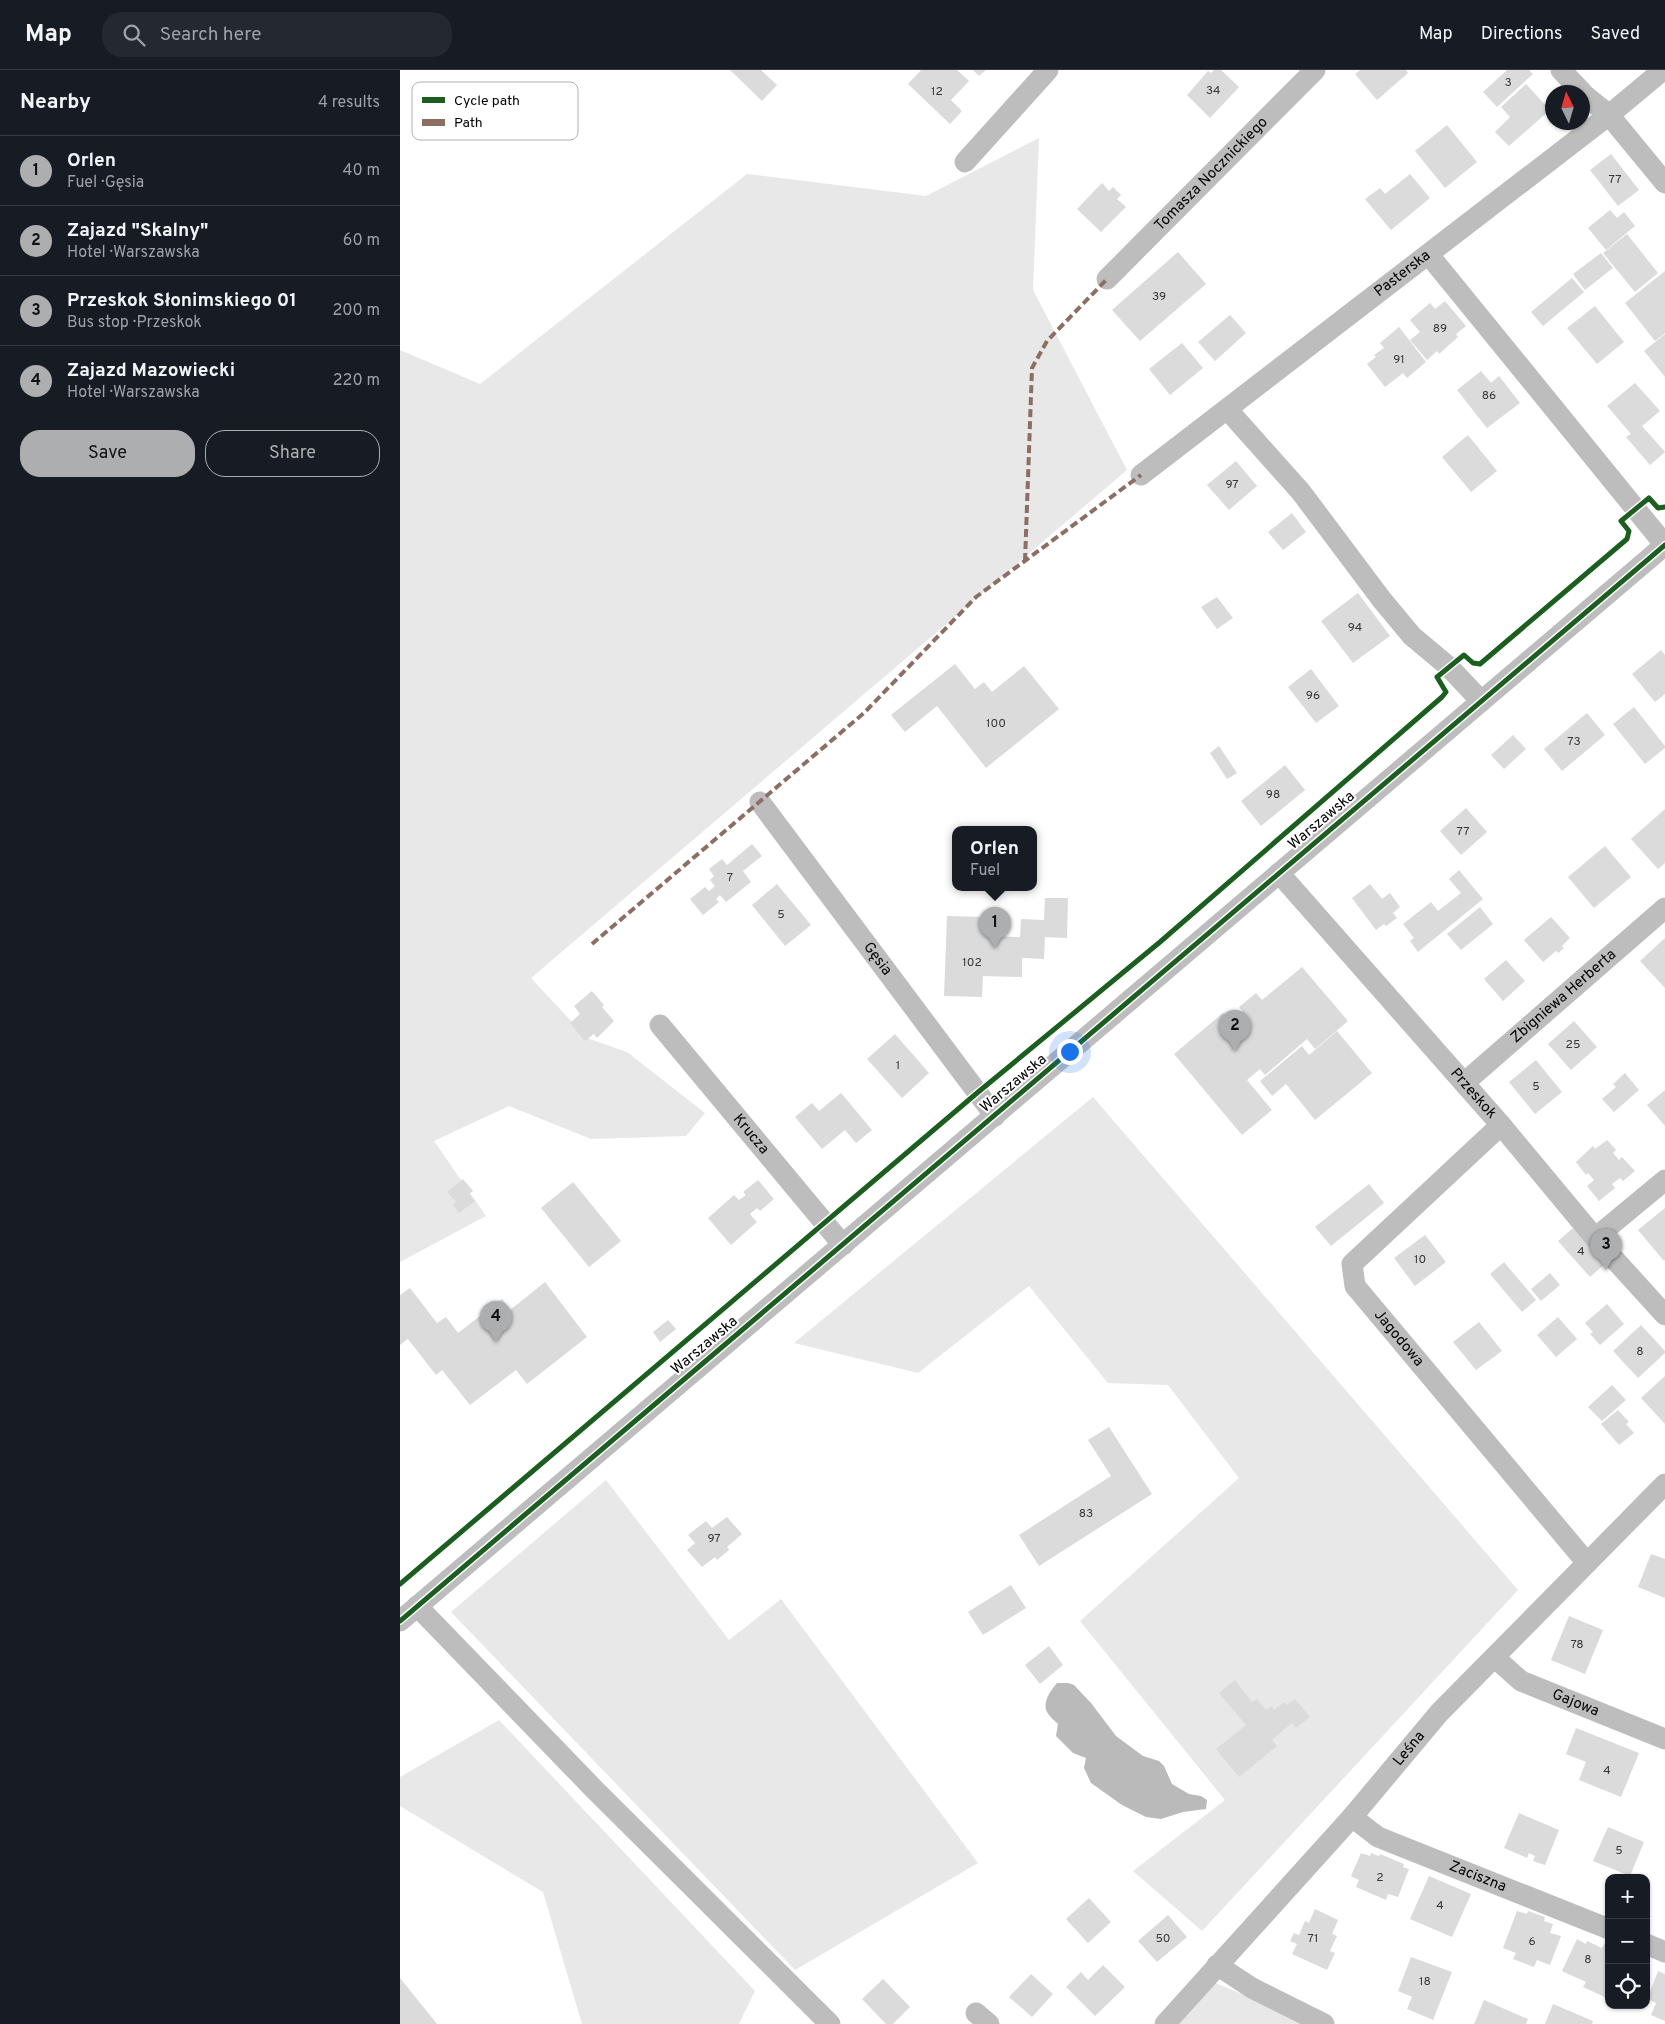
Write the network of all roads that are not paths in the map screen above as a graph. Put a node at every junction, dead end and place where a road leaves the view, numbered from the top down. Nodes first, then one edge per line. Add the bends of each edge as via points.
1 (1048, 70) edge
2 (1315, 70) edge
3 (1561, 70) edge
4 (1663, 70) edge
5 (1575, 85) edge
6 (1590, 99) edge
7 (1610, 115) junction
8 (965, 162) dead end
9 (1665, 183) edge
10 (1429, 255) junction
11 (1107, 279) dead end
12 (1227, 409) junction
13 (1141, 475) dead end
14 (1665, 545) edge
15 (1481, 702) junction
16 (760, 802) dead end
17 (1279, 873) junction
18 (1665, 908) edge
19 (660, 1025) dead end
20 (1464, 1083) junction
21 (995, 1116) junction
22 (1501, 1125) junction
23 (1665, 1180) edge
24 (1595, 1238) junction
25 (843, 1244) junction
26 (1665, 1315) edge
27 (1665, 1484) edge
28 (1587, 1563) junction
29 (417, 1606) junction
30 (400, 1621) edge
31 (1494, 1657) junction
32 (1665, 1739) edge
33 (1352, 1817) junction
34 (1605, 1927) edge
35 (1650, 1946) edge
36 (1665, 1952) edge
37 (1217, 1965) junction
38 (830, 2024) edge
39 (1164, 2024) edge
40 (1324, 2024) edge

1 - 8 street
2 - 11 street, Tomasza Nocznickiego
3 - 5 street
4 - 7 street, Pasterska
6 - 7 street
7 - 9 street
7 - 10 street, Pasterska
10 - 12 street, Pasterska
10 - 14 street
12 - 13 street, Pasterska
12 - 15 street via 1301,492 1412,636 1449,667
14 - 15 street, Warszawska
15 - 17 street, Warszawska
16 - 21 street, Gęsia
17 - 20 street, Przeskok
17 - 21 street, Warszawska
18 - 20 street, Zbigniewa Herberta
19 - 25 street, Krucza
20 - 22 street, Przeskok
21 - 25 street, Warszawska
22 - 24 street, Przeskok
22 - 28 street, Jagodowa via 1352,1264 1355,1286
23 - 24 street
24 - 26 street, Przeskok
25 - 29 street, Warszawska
27 - 28 street, Leśna
28 - 31 street, Leśna
29 - 30 street, Warszawska
29 - 38 street via 594,1789
31 - 32 street, Gajowa via 1521,1681
31 - 33 street, Leśna via 1439,1713
33 - 34 street, Zaciszna via 1378,1837
33 - 37 street, Leśna
35 - 36 street
37 - 39 street, Leśna
37 - 40 street via 1252,1988

